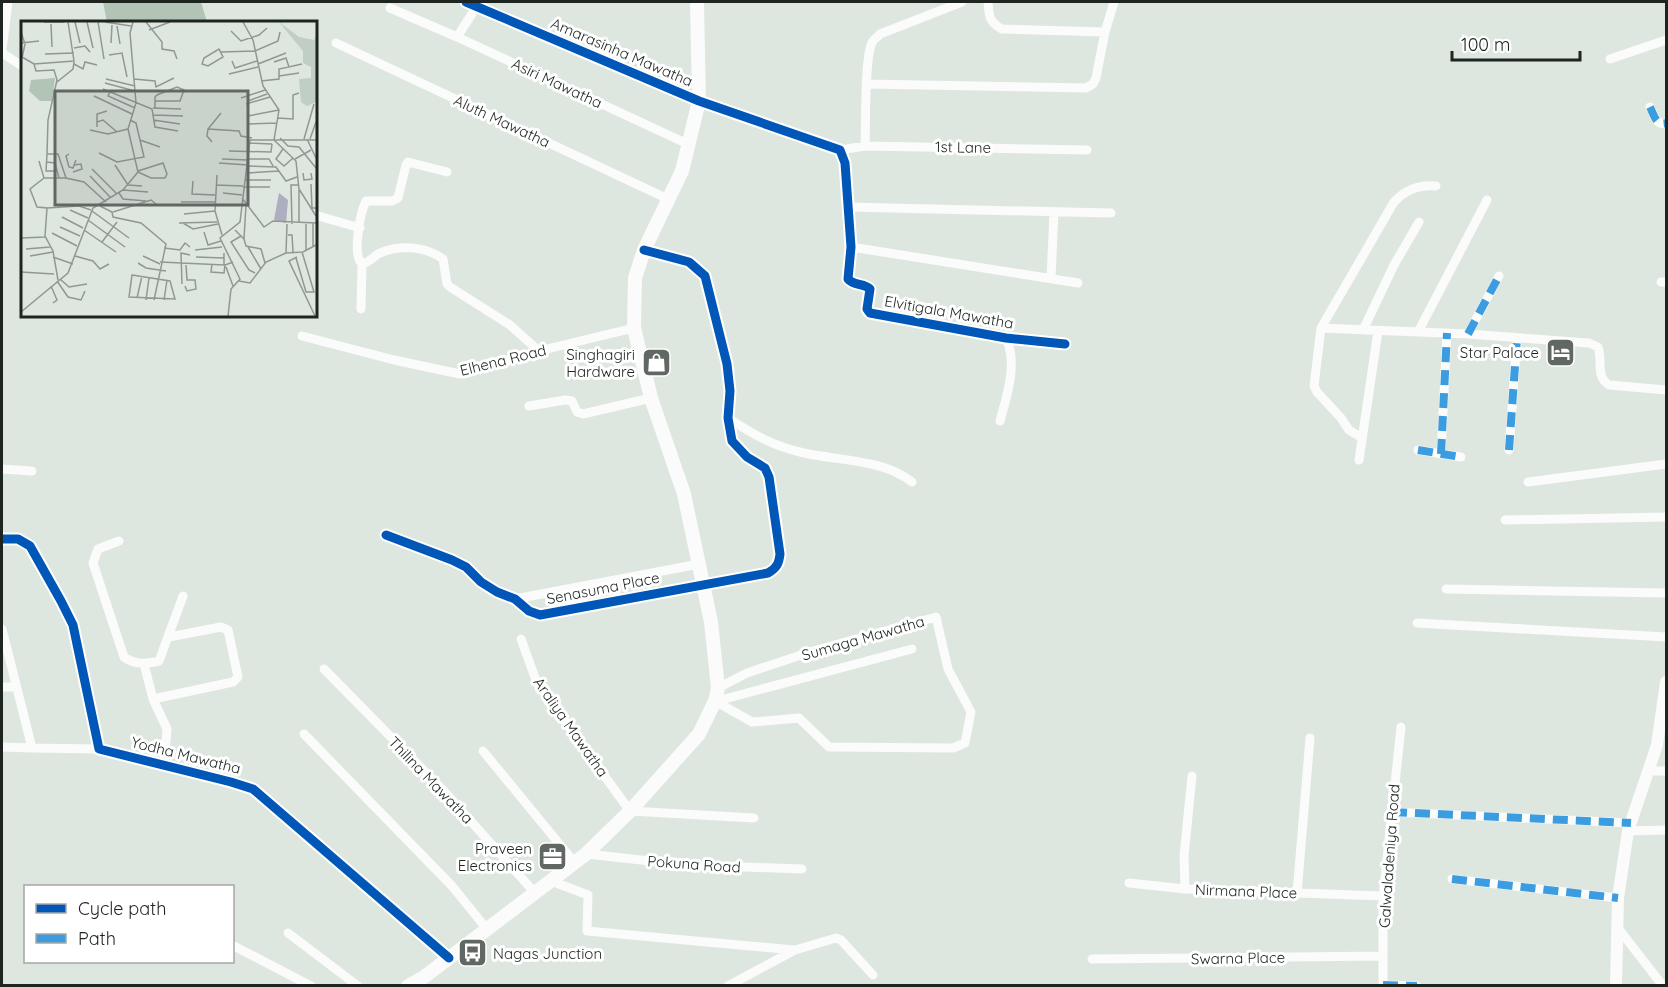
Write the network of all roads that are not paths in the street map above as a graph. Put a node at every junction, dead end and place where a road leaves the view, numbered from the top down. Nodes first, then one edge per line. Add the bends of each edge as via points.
1 (8, 2) edge
2 (466, 2) edge
3 (696, 2) edge
4 (962, 2) edge
5 (988, 2) edge
6 (1114, 2) edge
7 (477, 6) junction
8 (390, 8) dead end
9 (1105, 32) junction
10 (457, 38) junction
11 (1666, 40) edge
12 (336, 43) dead end
13 (2, 52) edge
14 (1610, 58) dead end
15 (21, 65) edge
16 (867, 84) junction
17 (699, 101) junction
18 (1650, 107) dead end
19 (1666, 123) edge
20 (690, 145) junction
21 (865, 146) junction
22 (840, 150) junction
23 (1087, 150) dead end
24 (447, 172) dead end
25 (1436, 186) dead end
26 (668, 199) junction
27 (1487, 200) dead end
28 (848, 207) junction
29 (1054, 213) junction
30 (1111, 213) dead end
31 (316, 215) edge
32 (1419, 222) dead end
33 (360, 228) junction
34 (851, 247) junction
35 (644, 250) junction
36 (362, 264) junction
37 (1499, 276) dead end
38 (1051, 278) junction
39 (1078, 283) dead end
40 (362, 309) dead end
41 (633, 328) junction
42 (1321, 328) junction
43 (1363, 330) junction
44 (1378, 331) junction
45 (1418, 332) junction
46 (1447, 333) junction
47 (1468, 334) junction
48 (302, 336) dead end
49 (1006, 338) junction
50 (1517, 338) junction
51 (1065, 344) dead end
52 (539, 351) junction
53 (1666, 390) edge
54 (651, 398) junction
55 (529, 406) dead end
56 (728, 418) junction
57 (1000, 421) dead end
58 (1362, 438) junction
59 (1418, 450) dead end
60 (1509, 450) dead end
61 (1441, 454) junction
62 (1461, 457) dead end
63 (1359, 460) dead end
64 (1666, 464) edge
65 (2, 469) edge
66 (32, 471) dead end
67 (912, 482) dead end
68 (1528, 482) dead end
69 (1666, 517) edge
70 (1505, 520) dead end
71 (386, 535) dead end
72 (2, 539) edge
73 (119, 541) dead end
74 (699, 564) junction
75 (704, 585) junction
76 (1446, 589) dead end
77 (1666, 593) edge
78 (183, 596) dead end
79 (515, 599) junction
80 (1417, 623) dead end
81 (2, 629) edge
82 (169, 637) junction
83 (1666, 637) edge
84 (521, 639) dead end
85 (912, 649) dead end
86 (144, 664) junction
87 (324, 669) dead end
88 (1666, 682) edge
89 (2, 687) edge
90 (16, 687) junction
91 (717, 697) junction
92 (153, 699) junction
93 (1665, 711) edge
94 (1401, 728) dead end
95 (304, 734) dead end
96 (1310, 738) dead end
97 (2, 747) edge
98 (32, 748) junction
99 (99, 750) junction
100 (483, 752) dead end
101 (164, 765) junction
102 (1648, 771) junction
103 (1666, 771) edge
104 (1192, 776) dead end
105 (630, 811) junction
106 (1392, 812) junction
107 (754, 818) dead end
108 (1629, 827) junction
109 (1666, 830) edge
110 (581, 859) junction
111 (802, 869) dead end
112 (1452, 879) dead end
113 (551, 881) junction
114 (1129, 883) dead end
115 (1185, 889) junction
116 (1297, 893) junction
117 (536, 894) junction
118 (1383, 896) junction
119 (1618, 898) junction
120 (486, 928) junction
121 (1618, 928) junction
122 (288, 933) dead end
123 (234, 946) edge
124 (795, 950) junction
125 (1383, 956) junction
126 (449, 958) junction
127 (1092, 959) dead end
128 (1652, 971) junction
129 (873, 975) dead end
130 (1383, 985) edge
131 (311, 986) edge
132 (358, 986) edge
133 (408, 986) edge
134 (728, 986) edge
135 (1417, 986) edge
136 (1616, 986) edge
137 (1652, 986) edge
138 (1663, 986) edge

1 - 13 street
2 - 7 street, Amarasinha Mawatha
3 - 17 main road
4 - 16 street via 880,34 872,41
5 - 9 street via 989,18 1002,28
6 - 9 street
7 - 10 street
7 - 17 street, Amarasinha Mawatha
8 - 10 street, Asiri Mawatha
9 - 16 street via 1096,78 1086,88
10 - 20 street, Asiri Mawatha
11 - 14 street
12 - 26 street, Aluth Mawatha
13 - 15 street
16 - 21 street
17 - 20 main road
17 - 22 street
18 - 19 street via 1657,122
20 - 26 main road
21 - 22 street, 1st Lane
21 - 23 street, 1st Lane
22 - 28 street, Elvitigala Mawatha via 845,163
24 - 33 street via 408,162 398,198 366,201
25 - 42 street via 1423,185 1394,202
26 - 35 main road
27 - 45 street
28 - 29 street
28 - 34 street, Elvitigala Mawatha
29 - 30 street
29 - 38 street
31 - 33 street
32 - 43 street
33 - 36 street via 357,259
34 - 38 street
34 - 49 street, Elvitigala Mawatha via 848,279 870,289 870,314
35 - 41 main road via 636,278
35 - 56 street via 689,262 705,276 727,364
36 - 40 street
36 - 52 street via 387,251 406,248 438,256 443,259 450,287 510,324
37 - 47 street
38 - 39 street
41 - 52 street, Elhena Road
41 - 54 main road
42 - 43 street
42 - 58 street via 1314,380 1317,392 1349,430
43 - 44 street
44 - 45 street
44 - 58 street
45 - 46 street
46 - 47 street
46 - 61 street
47 - 50 street
48 - 52 street, Elhena Road via 460,374
49 - 51 street, Elvitigala Mawatha
49 - 57 street via 1012,372
50 - 53 street via 1589,343 1598,347 1600,376 1609,385
50 - 60 street
54 - 55 street via 583,414 577,412 572,400
54 - 74 main road via 684,494
56 - 67 street via 764,441 803,453 892,470
56 - 75 street, Senasuma Place via 732,441 768,472 780,554 778,565 768,573
58 - 63 street
59 - 61 street
61 - 62 street
64 - 68 street
65 - 66 street
69 - 70 street
71 - 79 street, Senasuma Place via 452,560 497,592
72 - 99 street via 18,539 30,546 73,625
73 - 86 street via 98,549 93,563 124,657
74 - 75 main road
74 - 79 street
75 - 79 street, Senasuma Place via 548,615 534,614
75 - 91 main road
76 - 77 street
78 - 82 street
80 - 83 street
81 - 90 street
82 - 86 street via 159,661
82 - 92 street via 221,627 228,630 238,677 233,682
84 - 105 street, Araliya Mawatha via 537,683
85 - 91 street
86 - 92 street
87 - 117 street, Thilina Mawatha via 443,790
88 - 93 street
89 - 90 street
90 - 98 street
91 - 91 street, Sumaga Mawatha via 747,673 936,617 948,669 971,712 966,743 953,748 829,747 799,718 752,722
91 - 105 main road via 699,734
92 - 101 street via 168,729
93 - 102 street
94 - 106 street, Galwaladeniya Road
95 - 120 street via 452,886
96 - 116 street
97 - 98 street, Yodha Mawatha
98 - 99 street, Yodha Mawatha
99 - 101 street, Yodha Mawatha
100 - 110 street
101 - 126 street, Yodha Mawatha via 253,789
102 - 103 street
102 - 108 street
104 - 115 street, Nirmana Place via 1184,856
105 - 107 street
105 - 110 main road
106 - 108 street
106 - 118 street, Galwaladeniya Road
108 - 109 street
108 - 119 street
110 - 111 street, Pokuna Road
110 - 113 main road
112 - 119 street
113 - 117 main road
113 - 124 street via 588,895 587,931
114 - 115 street
115 - 116 street, Nirmana Place
116 - 118 street, Nirmana Place
117 - 120 main road
118 - 125 street, Galwaladeniya Road
119 - 121 street
120 - 126 main road
121 - 128 street
121 - 136 street
122 - 132 street
123 - 131 street
124 - 129 street via 836,938
124 - 134 street
125 - 127 street, Swarna Place
125 - 130 street, Galwaladeniya Road
126 - 133 main road
128 - 137 street
128 - 138 street
130 - 135 street

